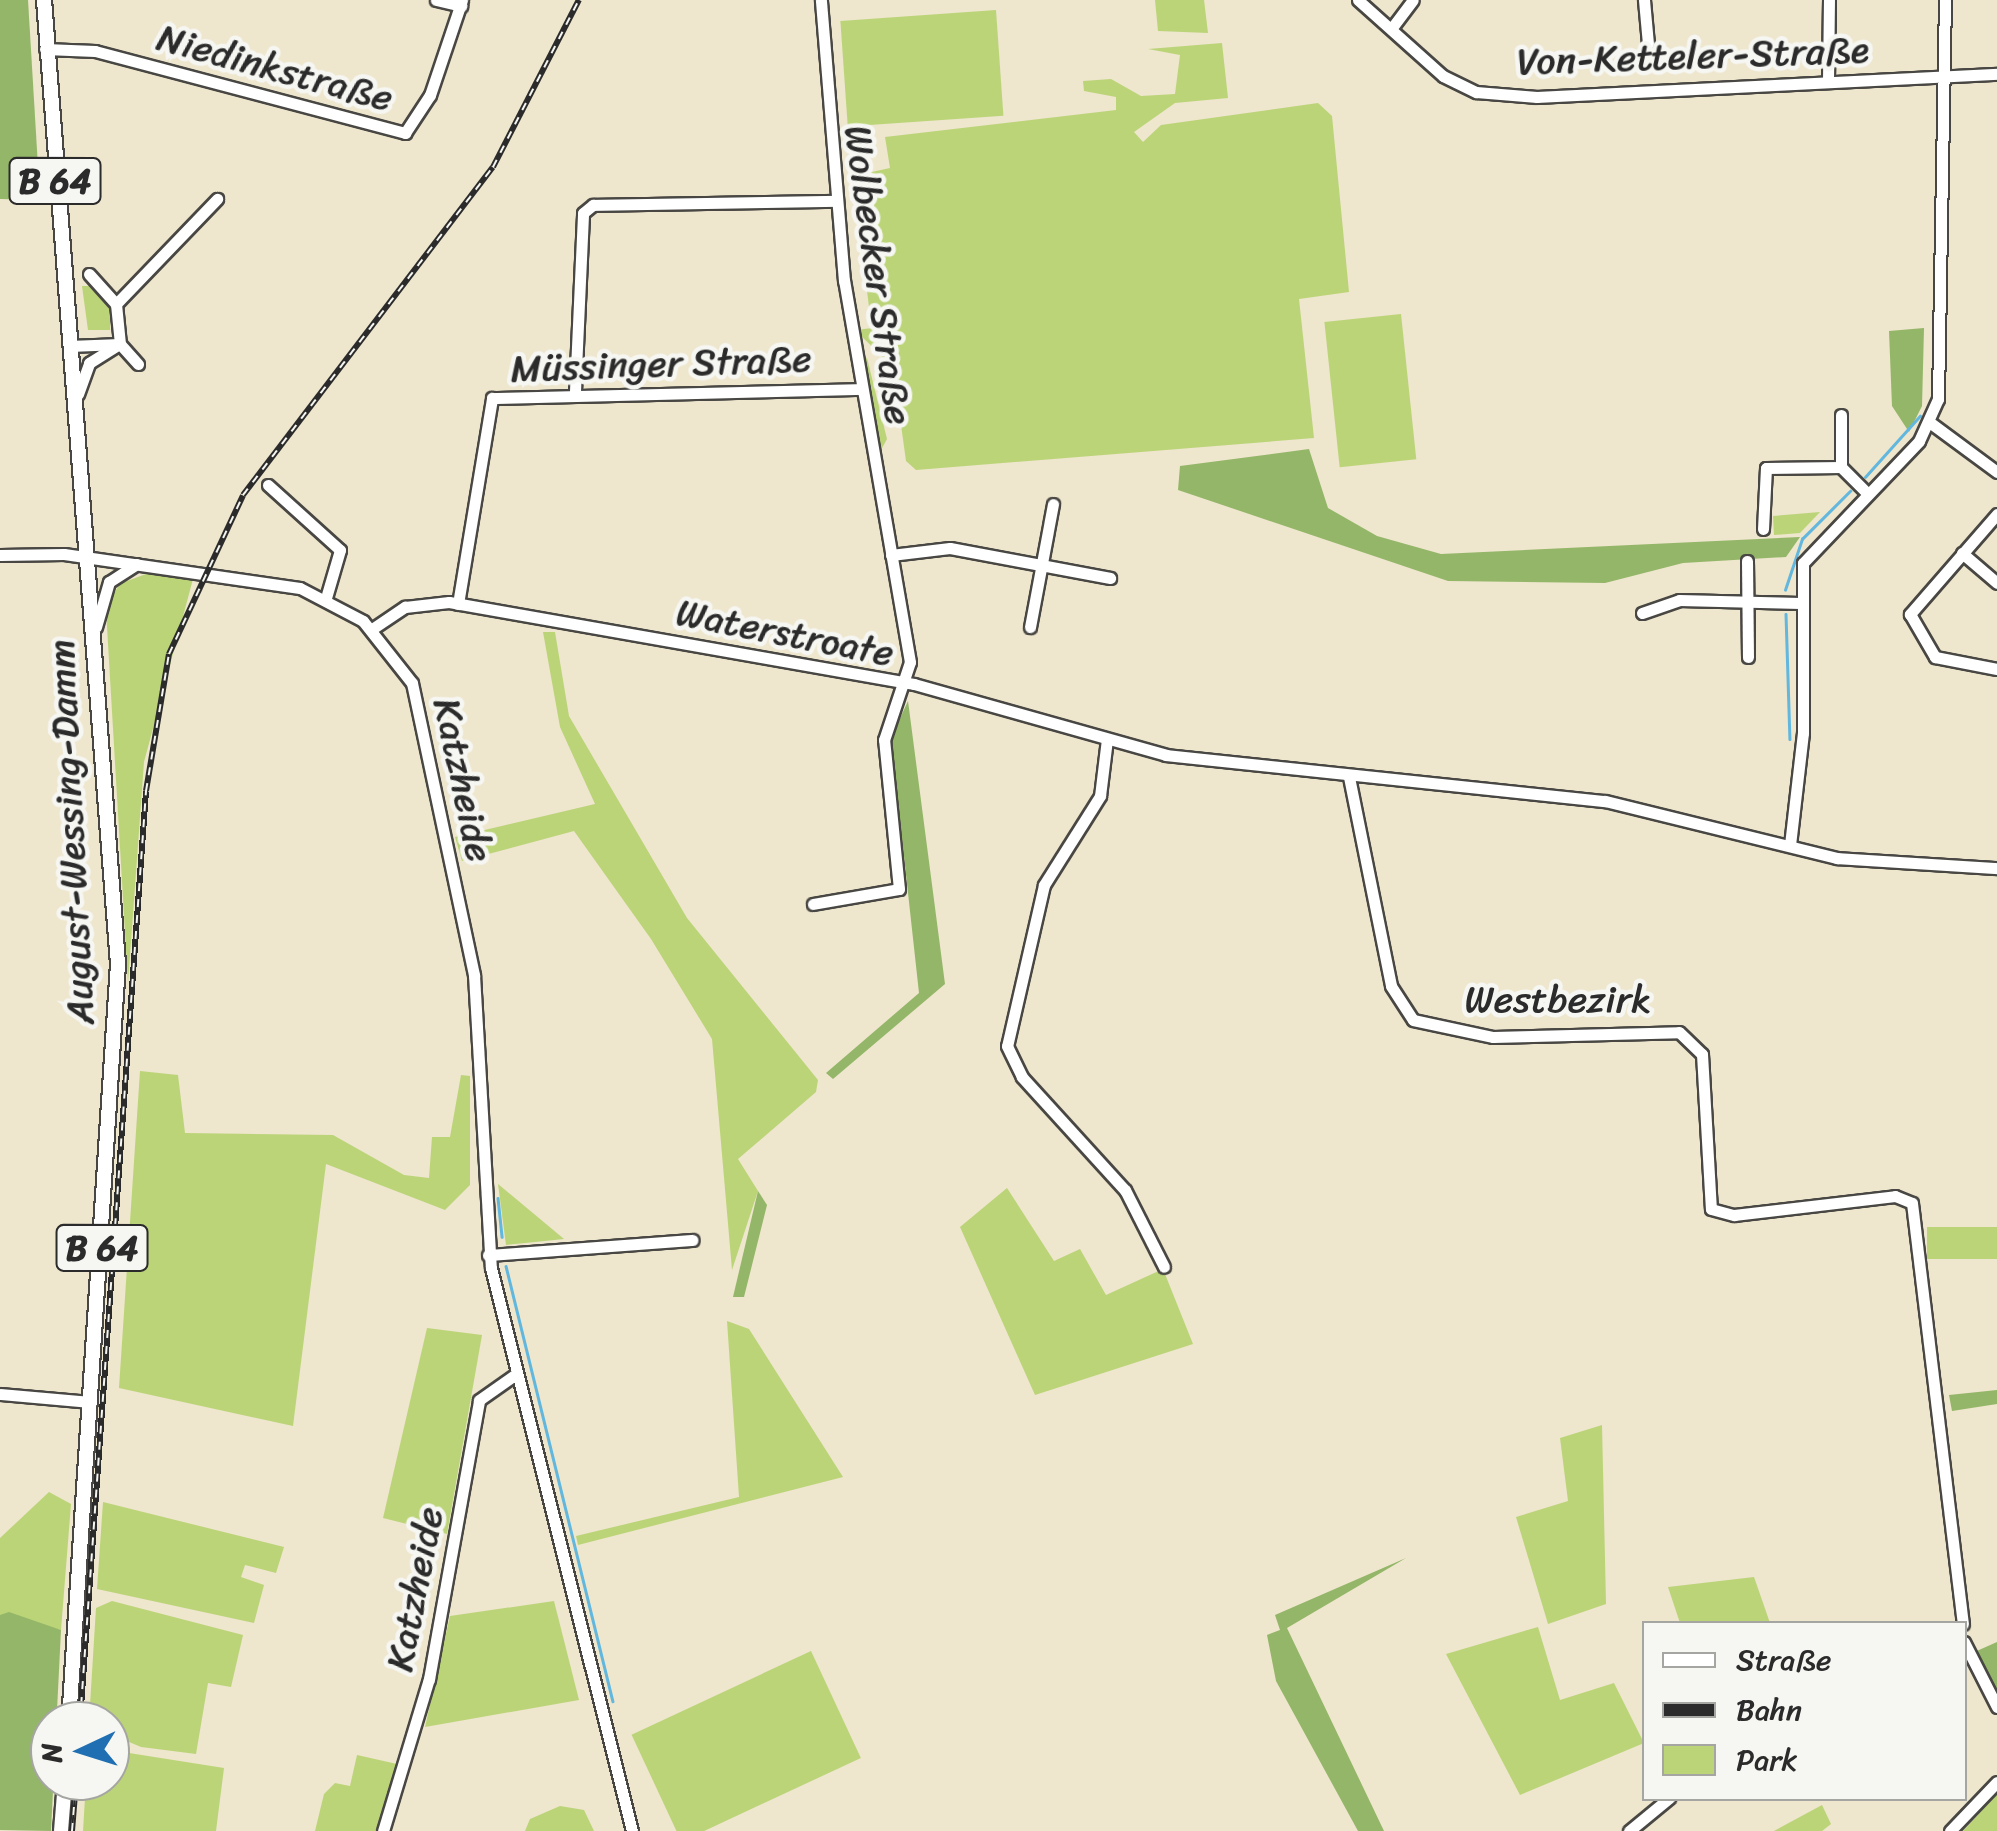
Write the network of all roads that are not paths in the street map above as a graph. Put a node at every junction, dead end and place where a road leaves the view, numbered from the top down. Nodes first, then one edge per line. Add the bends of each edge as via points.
1 (44, 0) edge
2 (436, 0) edge
3 (821, 0) edge
4 (1358, 0) edge
5 (1413, 0) edge
6 (1644, 0) edge
7 (1829, 0) edge
8 (1945, 0) edge
9 (462, 3) edge
10 (1394, 25) junction
11 (1648, 44) dead end
12 (45, 48) junction
13 (1997, 74) edge
14 (1943, 76) junction
15 (1828, 81) junction
16 (216, 199) dead end
17 (834, 201) junction
18 (89, 274) dead end
19 (116, 304) junction
20 (120, 344) junction
21 (69, 346) junction
22 (138, 364) dead end
23 (860, 389) junction
24 (575, 392) junction
25 (1841, 416) dead end
26 (1932, 424) junction
27 (75, 425) junction
28 (1842, 467) junction
29 (1997, 472) edge
30 (268, 485) dead end
31 (1866, 493) junction
32 (1053, 504) dead end
33 (1997, 514) edge
34 (1763, 529) dead end
35 (0, 554) edge
36 (1962, 554) junction
37 (891, 555) junction
38 (86, 557) junction
39 (1747, 560) dead end
40 (142, 563) junction
41 (1042, 565) junction
42 (1110, 578) dead end
43 (1997, 582) edge
44 (326, 598) junction
45 (1747, 601) junction
46 (1800, 603) junction
47 (458, 604) junction
48 (1642, 612) dead end
49 (1030, 626) dead end
50 (372, 629) junction
51 (93, 642) junction
52 (1748, 656) dead end
53 (1997, 669) edge
54 (905, 682) junction
55 (1107, 739) junction
56 (1349, 777) junction
57 (1790, 845) junction
58 (1997, 868) edge
59 (813, 904) dead end
60 (692, 1240) dead end
61 (488, 1255) junction
62 (1164, 1267) dead end
63 (516, 1374) junction
64 (0, 1394) edge
65 (92, 1402) junction
66 (1962, 1621) edge
67 (1967, 1662) edge
68 (70, 1701) edge
69 (1997, 1707) edge
70 (1997, 1782) edge
71 (63, 1801) edge
72 (1666, 1801) edge
73 (61, 1831) edge
74 (383, 1831) edge
75 (632, 1831) edge
76 (1630, 1831) edge
77 (1950, 1831) edge

1 - 12 main road, August-Wessing-Damm / B 64
2 - 9 street
3 - 17 street, Wolbecker Straße
4 - 10 street, Von-Ketteler-Straße
5 - 10 street
6 - 11 street
7 - 15 street
8 - 14 street
9 - 12 street, Niedinkstraße via 430,95 416,122 395,134 95,50
10 - 15 street, Von-Ketteler-Straße via 1444,76 1476,92
12 - 21 main road, August-Wessing-Damm / B 64
13 - 14 street, Von-Ketteler-Straße
14 - 15 street, Von-Ketteler-Straße
14 - 26 street via 1941,372
16 - 19 street
17 - 23 street, Wolbecker Straße
17 - 24 street via 593,205 583,213
18 - 19 street
19 - 20 street
20 - 21 street
20 - 22 street
20 - 27 street via 86,367
21 - 27 main road, August-Wessing-Damm / B 64
23 - 24 street, Müssinger Straße
23 - 37 street, Wolbecker Straße
24 - 47 street, Müssinger Straße via 503,393 486,408
25 - 28 street
26 - 29 street
26 - 31 street
27 - 38 main road, August-Wessing-Damm / B 64
28 - 31 street
28 - 34 street via 1766,468
30 - 44 street via 340,550
31 - 46 street via 1803,563
32 - 41 street
33 - 36 street
35 - 38 street, Katzheide
36 - 43 street
36 - 53 street via 1910,614 1935,658
37 - 41 street via 939,547
37 - 54 street, Wolbecker Straße via 910,654
38 - 40 street, Katzheide
38 - 51 main road, August-Wessing-Damm / B 64
39 - 45 street
40 - 44 street, Katzheide
40 - 51 street via 107,586
41 - 42 street
41 - 49 street
44 - 50 street, Katzheide
45 - 46 street
45 - 48 street via 1678,600
45 - 52 street
46 - 57 street via 1803,732
47 - 50 street, Waterstroate via 404,607
47 - 54 street, Waterstroate
50 - 61 street, Katzheide via 400,662 423,714 471,958
51 - 65 main road, August-Wessing-Damm / B 64 via 118,1006
54 - 55 street
54 - 59 street, Waterstroate via 884,740 899,889
55 - 56 street
55 - 62 street via 1100,796 1044,885 1008,1046 1022,1077 1126,1190
56 - 57 street via 1605,801
56 - 66 street, Westbezirk via 1391,986 1413,1020 1493,1037 1679,1032 1702,1054 1717,1214 1895,1196 1912,1203
57 - 58 street via 1838,858
60 - 61 street
61 - 63 street, Katzheide
63 - 74 street, Katzheide via 479,1400 429,1679
63 - 75 street, Katzheide
64 - 65 street
65 - 68 main road, August-Wessing-Damm / B 64
67 - 69 street
70 - 77 street
71 - 73 main road
72 - 76 street

